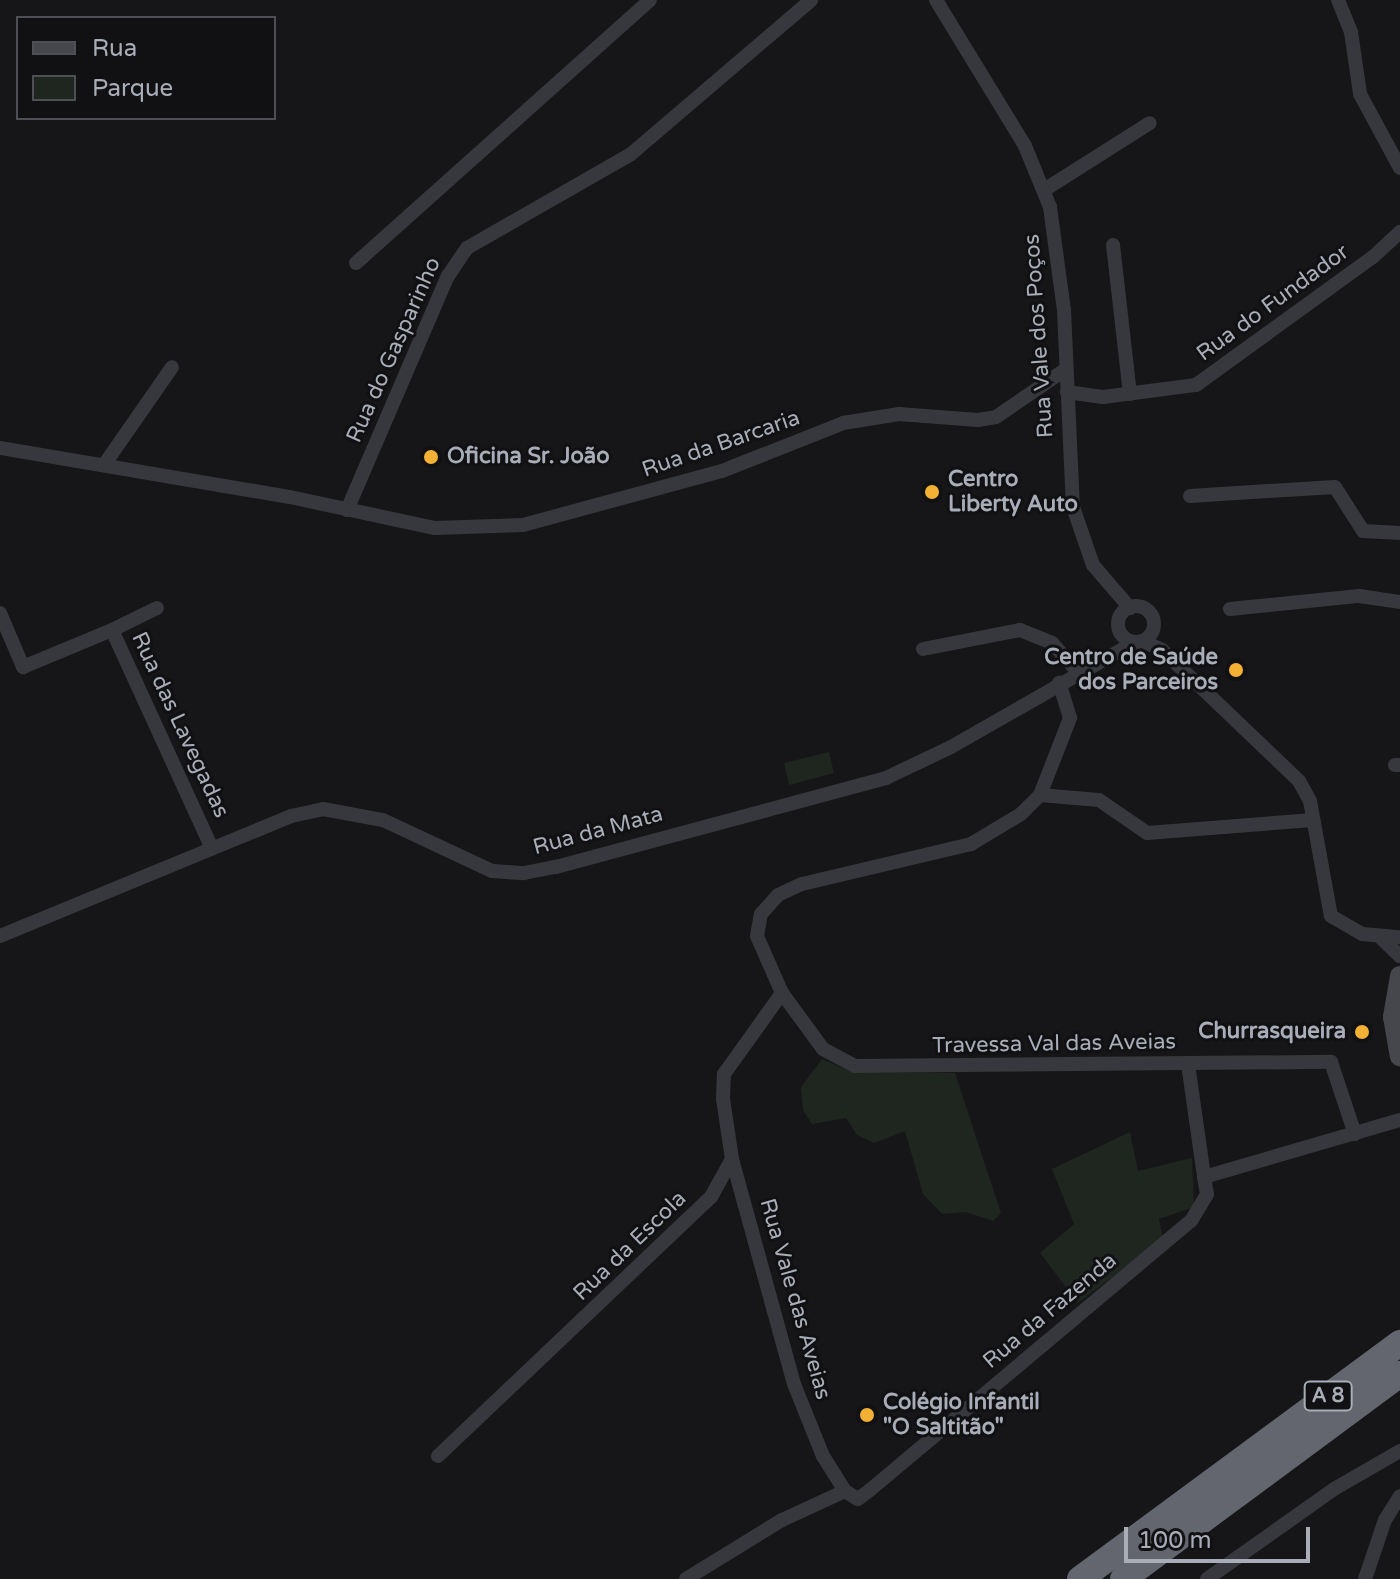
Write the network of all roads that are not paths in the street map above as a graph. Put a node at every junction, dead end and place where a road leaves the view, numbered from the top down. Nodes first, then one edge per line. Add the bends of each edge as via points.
1 (650, 0) edge
2 (936, 0) edge
3 (1338, 0) edge
4 (808, 1) edge
5 (1150, 123) dead end
6 (1400, 168) edge
7 (1044, 190) junction
8 (1400, 232) edge
9 (1113, 245) dead end
10 (356, 263) dead end
11 (172, 367) dead end
12 (1066, 369) junction
13 (1067, 392) junction
14 (1130, 394) junction
15 (0, 448) edge
16 (104, 465) junction
17 (1190, 496) dead end
18 (347, 510) junction
19 (1400, 533) edge
20 (1400, 602) edge
21 (157, 608) dead end
22 (1230, 609) dead end
23 (0, 613) edge
24 (1123, 618) junction
25 (1154, 628) junction
26 (112, 630) junction
27 (1138, 641) junction
28 (923, 649) dead end
29 (1162, 650) junction
30 (1108, 653) junction
31 (1078, 672) junction
32 (1059, 683) junction
33 (1040, 795) junction
34 (1313, 820) junction
35 (212, 848) junction
36 (0, 936) edge
37 (1379, 936) junction
38 (1400, 937) edge
39 (1400, 956) edge
40 (1400, 976) edge
41 (782, 993) junction
42 (1400, 1056) edge
43 (1188, 1064) junction
44 (1400, 1120) edge
45 (1355, 1134) junction
46 (732, 1159) junction
47 (1204, 1177) junction
48 (1400, 1343) edge
49 (1400, 1374) edge
50 (1400, 1451) edge
51 (438, 1456) dead end
52 (1264, 1459) junction
53 (845, 1491) junction
54 (1400, 1496) edge
55 (686, 1579) edge
56 (1080, 1579) edge
57 (1123, 1579) edge
58 (1207, 1579) edge
59 (1365, 1579) edge

1 - 10 street
2 - 7 street, Rua Vale dos Poços via 1025,146
3 - 6 street via 1351,32 1360,94
4 - 18 street, Rua do Gasparinho via 631,154 467,248 448,276
5 - 7 street
7 - 12 street, Rua Vale dos Poços via 1058,258
8 - 14 street, Rua do Fundador via 1196,385
9 - 14 street
11 - 16 street
12 - 13 street, Rua Vale dos Poços
12 - 18 street, Rua da Barcaria via 996,417 899,414 852,421 722,471 554,520 434,528
13 - 14 street, Rua do Fundador
13 - 24 street, Rua Vale dos Poços via 1073,507 1088,555
15 - 16 street, Rua da Barcaria
16 - 18 street, Rua da Barcaria
17 - 19 street via 1335,487 1363,531
20 - 22 street via 1359,596
21 - 26 street
23 - 26 street, Rua das Lavegadas via 23,667
24 - 25 street via 1147,610
24 - 27 street
24 - 30 street
25 - 27 street
25 - 29 street
26 - 35 street, Rua das Lavegadas
27 - 29 street
27 - 30 street, Rua da Mata
28 - 31 street via 1020,630 1052,643
29 - 34 street via 1299,781
30 - 31 street, Rua da Mata
31 - 32 street, Rua da Mata
32 - 33 street via 1070,718
32 - 35 street, Rua da Mata via 951,747 886,778 534,871 492,871 383,820 323,809 291,816
33 - 34 street via 1099,800 1147,833
33 - 41 street via 1021,814 971,844 802,884 778,895 761,914 757,936
34 - 37 street via 1331,916 1362,934
35 - 36 street, Rua da Mata
37 - 38 street
37 - 39 street
40 - 42 main road via 1393,1017
41 - 43 street, Travessa Val das Aveias via 823,1049 855,1066
41 - 46 street via 724,1074
43 - 45 street, Travessa Val das Aveias via 1331,1062
43 - 47 street
44 - 45 street
45 - 47 street
46 - 51 street, Rua da Escola via 700,1211
46 - 53 street, Rua Vale das Aveias via 794,1384 823,1456
47 - 53 street, Rua da Fazenda via 1207,1194 1191,1221 870,1490 858,1499
48 - 52 highway, A 8
49 - 52 highway, A 8
50 - 58 street via 1334,1489
52 - 56 highway, A 8
52 - 57 highway, A 8
53 - 55 street, Rua da Fazenda via 782,1520
54 - 59 street via 1385,1520

